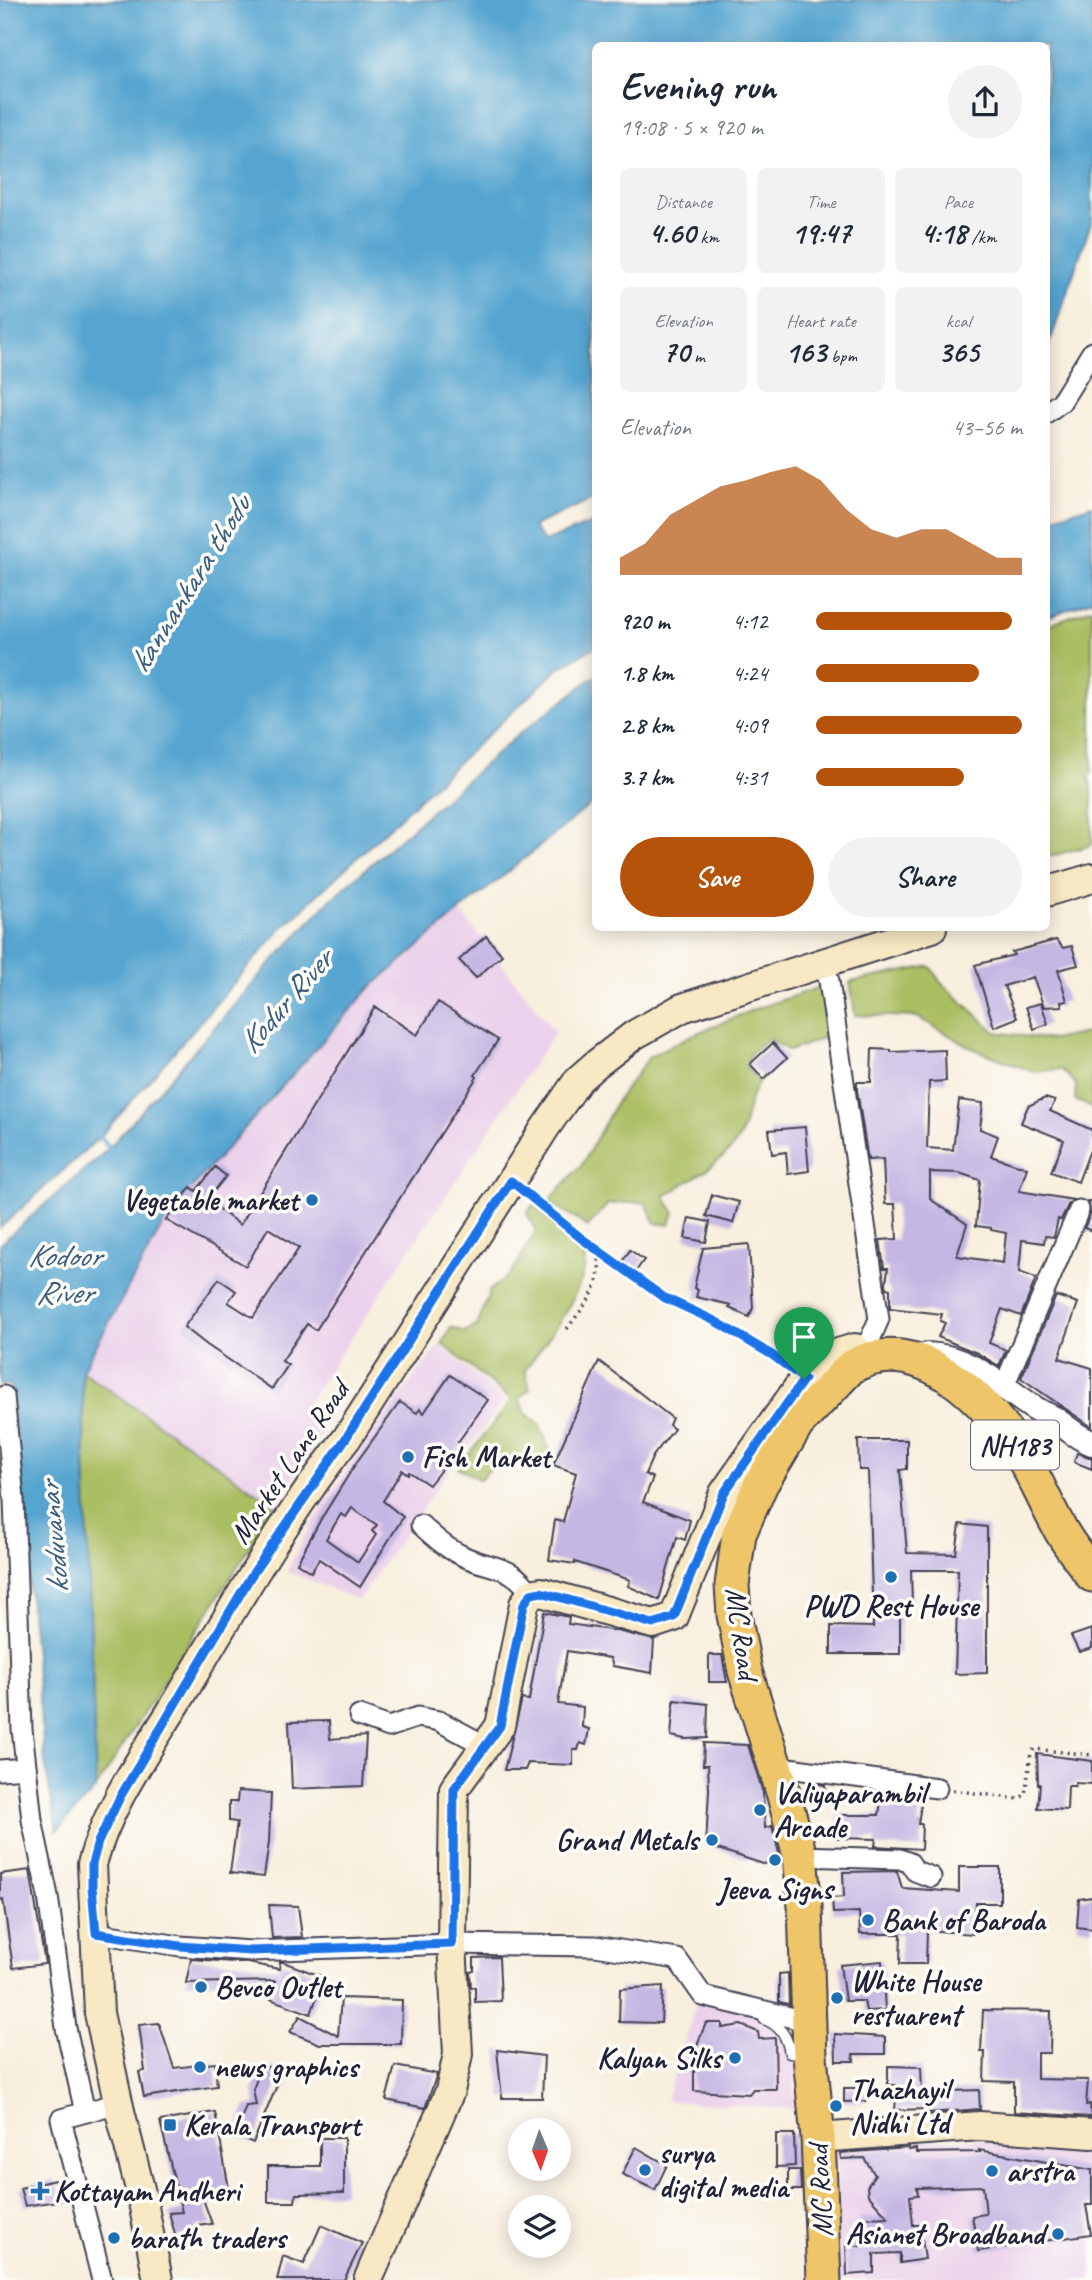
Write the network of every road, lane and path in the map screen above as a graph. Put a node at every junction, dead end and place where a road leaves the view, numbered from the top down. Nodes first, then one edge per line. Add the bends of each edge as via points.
1 (1092, 352) edge
2 (1050, 410) edge
3 (1092, 877) edge
4 (1050, 891) edge
5 (922, 931) edge
6 (823, 961) junction
7 (511, 1181) junction
8 (1079, 1210) dead end
9 (598, 1251) junction
10 (567, 1329) dead end
11 (858, 1355) junction
12 (898, 1356) junction
13 (804, 1379) junction
14 (1004, 1387) junction
15 (4, 1396) dead end
16 (1092, 1443) edge
17 (421, 1525) dead end
18 (1092, 1576) edge
19 (531, 1594) junction
20 (359, 1716) dead end
21 (486, 1746) junction
22 (1092, 1755) edge
23 (774, 1766) junction
24 (26, 1768) junction
25 (0, 1770) edge
26 (937, 1788) joint
27 (800, 1856) junction
28 (932, 1877) dead end
29 (96, 1933) junction
30 (452, 1944) junction
31 (713, 2010) dead end
32 (810, 2022) junction
33 (810, 2056) junction
34 (118, 2103) junction
35 (85, 2112) junction
36 (1092, 2134) edge
37 (818, 2138) junction
38 (102, 2280) edge
39 (158, 2280) edge
40 (368, 2280) edge
41 (824, 2280) edge

1 - 2 street via 1061,402
3 - 4 main road
5 - 6 main road, Market Lane Road
6 - 7 main road, Market Lane Road via 682,1008 621,1044 579,1079
6 - 11 street via 878,1319
7 - 9 path
7 - 29 main road, Market Lane Road via 251,1576 120,1797 92,1864
8 - 14 street
9 - 10 path via 597,1286
9 - 13 path via 663,1297 715,1321
11 - 12 highway, NH183
11 - 13 main road via 825,1357
11 - 23 highway, MC Road via 797,1424 761,1484 739,1534 732,1585 734,1615 745,1671
12 - 14 street via 931,1355 967,1365
12 - 18 highway, NH183 via 925,1362 952,1378 991,1413 1022,1456 1061,1530
13 - 19 main road via 724,1493 674,1617 653,1624 541,1592
14 - 16 street via 1076,1437
15 - 24 street via 14,1499
17 - 19 street via 462,1556 507,1570
19 - 21 main road via 524,1604 500,1726
20 - 21 street via 389,1727 418,1717 439,1721
21 - 30 main road via 454,1789
22 - 26 path via 1034,1749 1025,1795 1018,1798
23 - 26 street
23 - 27 highway, MC Road
24 - 25 street
24 - 35 street via 66,2028
27 - 28 street via 901,1859
27 - 32 highway, MC Road
29 - 30 street via 251,1951
29 - 34 main road, Market Lane Road via 99,2013
30 - 32 street via 595,1946 677,1959 703,1997
30 - 40 main road via 458,2054 450,2091
31 - 33 lane via 721,2005 774,2022 787,2038 790,2053
32 - 33 highway, MC Road
33 - 37 highway, MC Road
34 - 35 street
34 - 39 main road, Market Lane Road
35 - 38 street via 61,2119
36 - 37 main road via 980,2126
37 - 41 highway, MC Road

